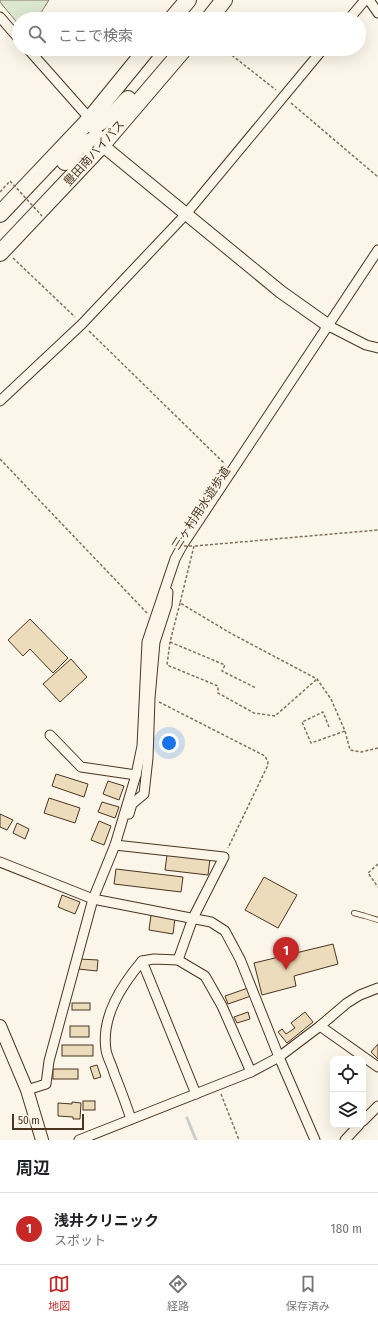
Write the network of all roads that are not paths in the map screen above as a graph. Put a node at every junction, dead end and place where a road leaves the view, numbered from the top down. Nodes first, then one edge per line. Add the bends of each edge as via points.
1 (188, 0) edge
2 (224, 0) edge
3 (365, 0) edge
4 (369, 0) edge
5 (178, 12) edge
6 (215, 12) edge
7 (355, 12) edge
8 (378, 13) edge
9 (0, 17) edge
10 (12, 31) edge
11 (34, 56) edge
12 (143, 56) edge
13 (167, 56) edge
14 (177, 56) edge
15 (317, 56) edge
16 (96, 132) junction
17 (0, 214) edge
18 (186, 214) junction
19 (0, 220) edge
20 (378, 250) edge
21 (2, 251) edge
22 (378, 261) edge
23 (331, 328) junction
24 (378, 348) edge
25 (0, 401) edge
26 (50, 735) dead end
27 (136, 775) junction
28 (117, 846) junction
29 (0, 862) edge
30 (93, 899) junction
31 (354, 913) dead end
32 (193, 918) junction
33 (378, 920) edge
34 (178, 960) junction
35 (142, 961) junction
36 (378, 988) edge
37 (0, 1026) edge
38 (320, 1026) junction
39 (279, 1057) junction
40 (378, 1067) edge
41 (251, 1072) junction
42 (28, 1090) junction
43 (196, 1094) junction
44 (376, 1111) edge
45 (131, 1119) junction
46 (366, 1119) edge
47 (356, 1128) edge
48 (42, 1140) edge
49 (79, 1140) edge
50 (315, 1140) edge
51 (345, 1140) edge

1 - 5 highway
2 - 6 highway
3 - 7 street
4 - 8 street
9 - 10 street
11 - 16 street
12 - 16 highway, 豊田南バイパス
13 - 16 highway
14 - 16 highway, 豊田南バイパス
15 - 18 street
16 - 17 highway, 豊田南バイパス
16 - 18 street
16 - 19 highway via 24,204
16 - 21 highway, 豊田南バイパス
18 - 23 street via 281,292
18 - 25 street via 82,324
20 - 23 street
22 - 23 street, 三ヶ村用水遊歩道
23 - 24 street
23 - 27 street via 179,552 147,642 142,746
23 - 28 street, 三ヶ村用水遊歩道 via 183,555 168,593 167,605 155,642 144,794 132,804
26 - 27 street via 81,766
27 - 28 street
28 - 30 street
28 - 32 street via 224,857
29 - 30 street
30 - 32 street
30 - 42 street via 48,1061 46,1084
31 - 33 lane
32 - 34 street
32 - 39 street via 211,922 225,931 240,960
34 - 35 street
34 - 41 street via 205,976 222,1006
35 - 43 street
35 - 45 street via 111,1009 105,1035 106,1051
36 - 38 street via 347,1003
37 - 42 street
38 - 39 street
38 - 40 street
39 - 41 street
39 - 50 street
41 - 43 street
42 - 48 street
43 - 45 street
44 - 46 street
45 - 49 street
47 - 51 street

